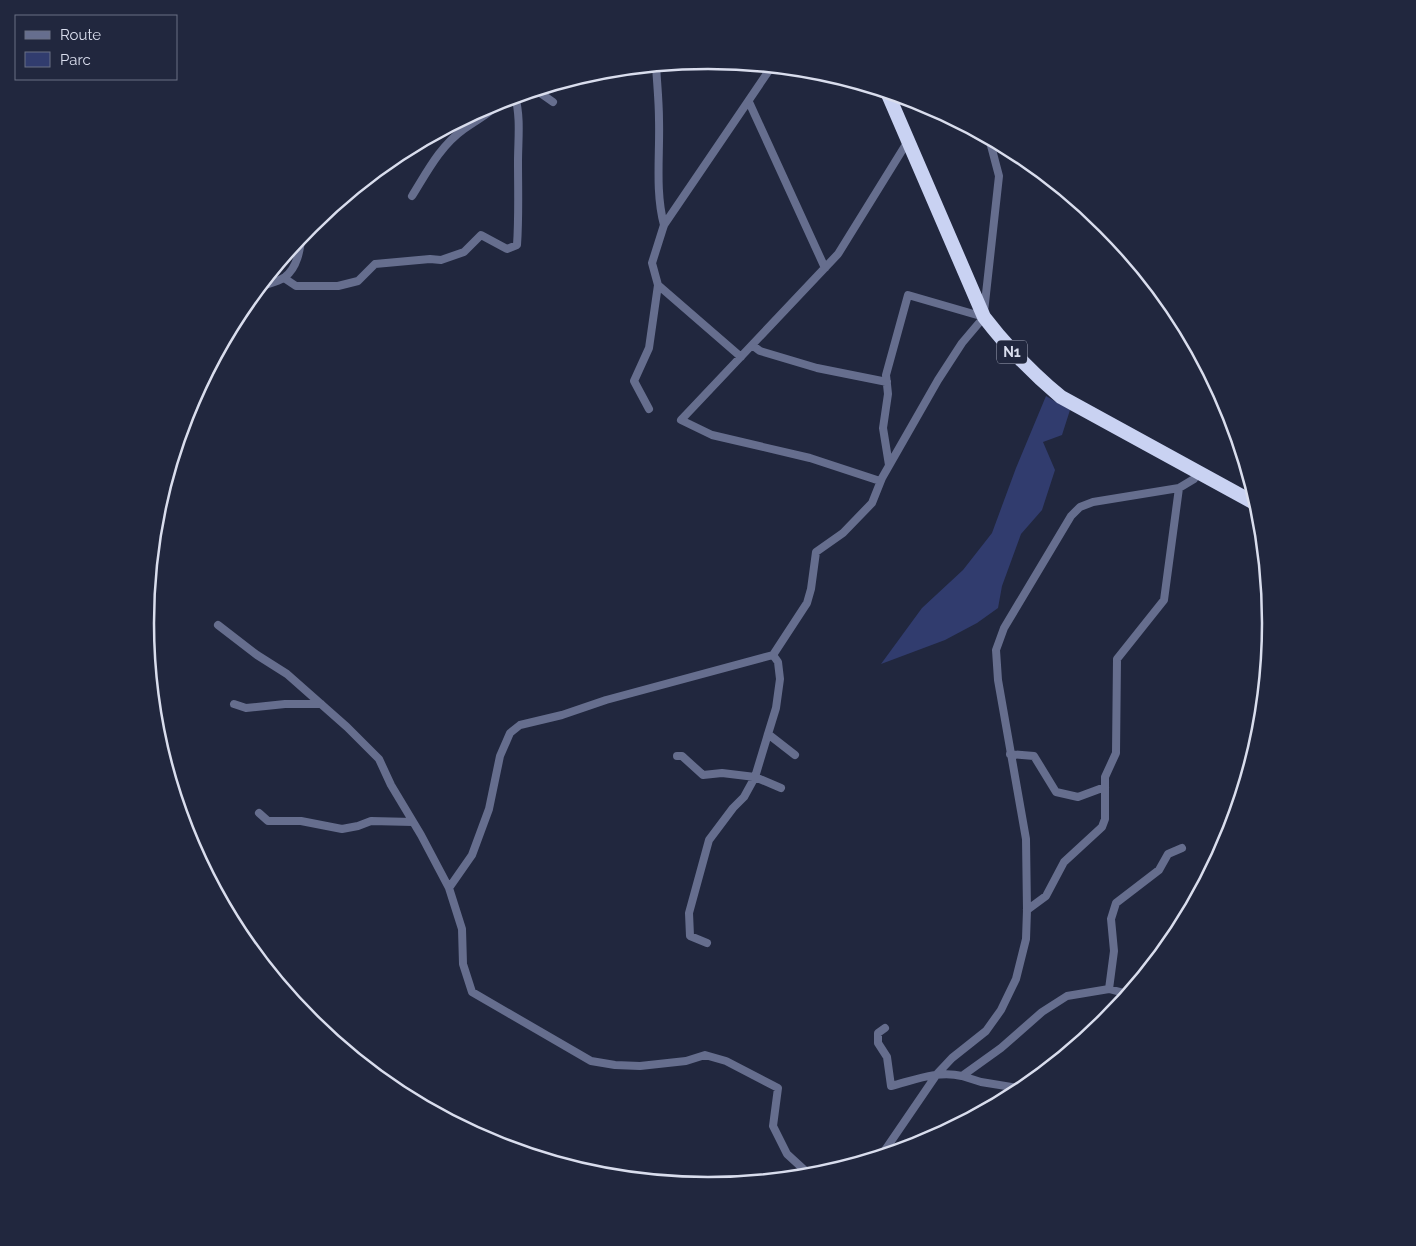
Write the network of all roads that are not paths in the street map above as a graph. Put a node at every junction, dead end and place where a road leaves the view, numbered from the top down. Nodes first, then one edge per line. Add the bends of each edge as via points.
1 (656, 71) edge
2 (768, 72) edge
3 (542, 94) edge
4 (890, 100) edge
5 (553, 102) dead end
6 (749, 102) junction
7 (517, 103) edge
8 (484, 117) edge
9 (908, 141) junction
10 (991, 147) edge
11 (412, 196) dead end
12 (664, 225) junction
13 (301, 248) edge
14 (825, 268) junction
15 (284, 278) junction
16 (271, 283) edge
17 (658, 285) junction
18 (984, 317) junction
19 (752, 346) junction
20 (741, 357) junction
21 (887, 382) junction
22 (649, 409) dead end
23 (889, 465) junction
24 (1198, 473) junction
25 (880, 481) junction
26 (1179, 488) junction
27 (1248, 500) edge
28 (218, 625) dead end
29 (773, 656) junction
30 (234, 704) dead end
31 (321, 704) junction
32 (768, 734) junction
33 (1010, 754) junction
34 (795, 755) dead end
35 (677, 756) dead end
36 (755, 777) junction
37 (1105, 787) junction
38 (780, 788) dead end
39 (259, 813) dead end
40 (413, 822) junction
41 (1182, 848) dead end
42 (449, 888) junction
43 (1028, 910) junction
44 (707, 943) dead end
45 (1109, 989) junction
46 (1121, 992) edge
47 (885, 1028) dead end
48 (937, 1074) junction
49 (962, 1076) junction
50 (1011, 1087) edge
51 (887, 1148) edge
52 (804, 1169) edge

1 - 12 street via 660,212
2 - 6 street
3 - 5 street
4 - 9 highway, N1
6 - 12 street
6 - 14 street
7 - 15 street via 520,214 517,245 507,250 481,235 464,252 441,260 375,264 358,281 338,286 296,286
8 - 11 street via 449,142
9 - 14 street via 838,254
9 - 18 highway, N1
10 - 18 street via 999,176
12 - 17 street via 652,263
13 - 15 street via 292,269
14 - 19 street
15 - 16 street
17 - 20 street
17 - 22 street via 649,348 634,381
18 - 21 street via 908,295 886,375
18 - 23 street via 938,380
18 - 24 highway, N1 via 1007,347 1061,397
19 - 20 street
19 - 21 street via 817,368
20 - 25 street via 681,420 712,435 810,458
21 - 23 street via 883,428
23 - 25 street
24 - 26 street via 1194,480
24 - 27 highway, N1
25 - 29 street via 872,503 843,533 816,552 807,603
26 - 33 street via 1093,502 1070,516 1004,628 996,650
26 - 37 street via 1164,600 1117,659 1116,753
28 - 31 street via 287,674
29 - 32 street via 778,662 780,679
29 - 42 street via 520,725 510,733 500,756 489,809 472,855
30 - 31 street via 246,708
31 - 40 street via 379,759
32 - 34 street
32 - 36 street
33 - 37 street via 1034,756 1056,792 1078,797
33 - 43 street via 1026,839
35 - 36 street via 682,756 703,775 722,773
36 - 38 street
36 - 44 street via 744,797 709,840 689,913 690,936
37 - 43 street via 1102,827 1064,862 1046,896
39 - 40 street via 268,821 302,821 342,829 371,822
40 - 42 street
41 - 45 street via 1168,854 1159,870 1116,903 1111,919 1114,951
42 - 52 street via 462,929 463,964 472,992 591,1061 640,1066 704,1055 726,1061 778,1088 773,1126 787,1154
43 - 48 street via 1026,939 1016,979 1001,1010 986,1031
45 - 46 street
45 - 49 street via 1067,996
47 - 48 street via 878,1033 878,1044 887,1057 891,1086
48 - 49 street
48 - 51 street
49 - 50 street

